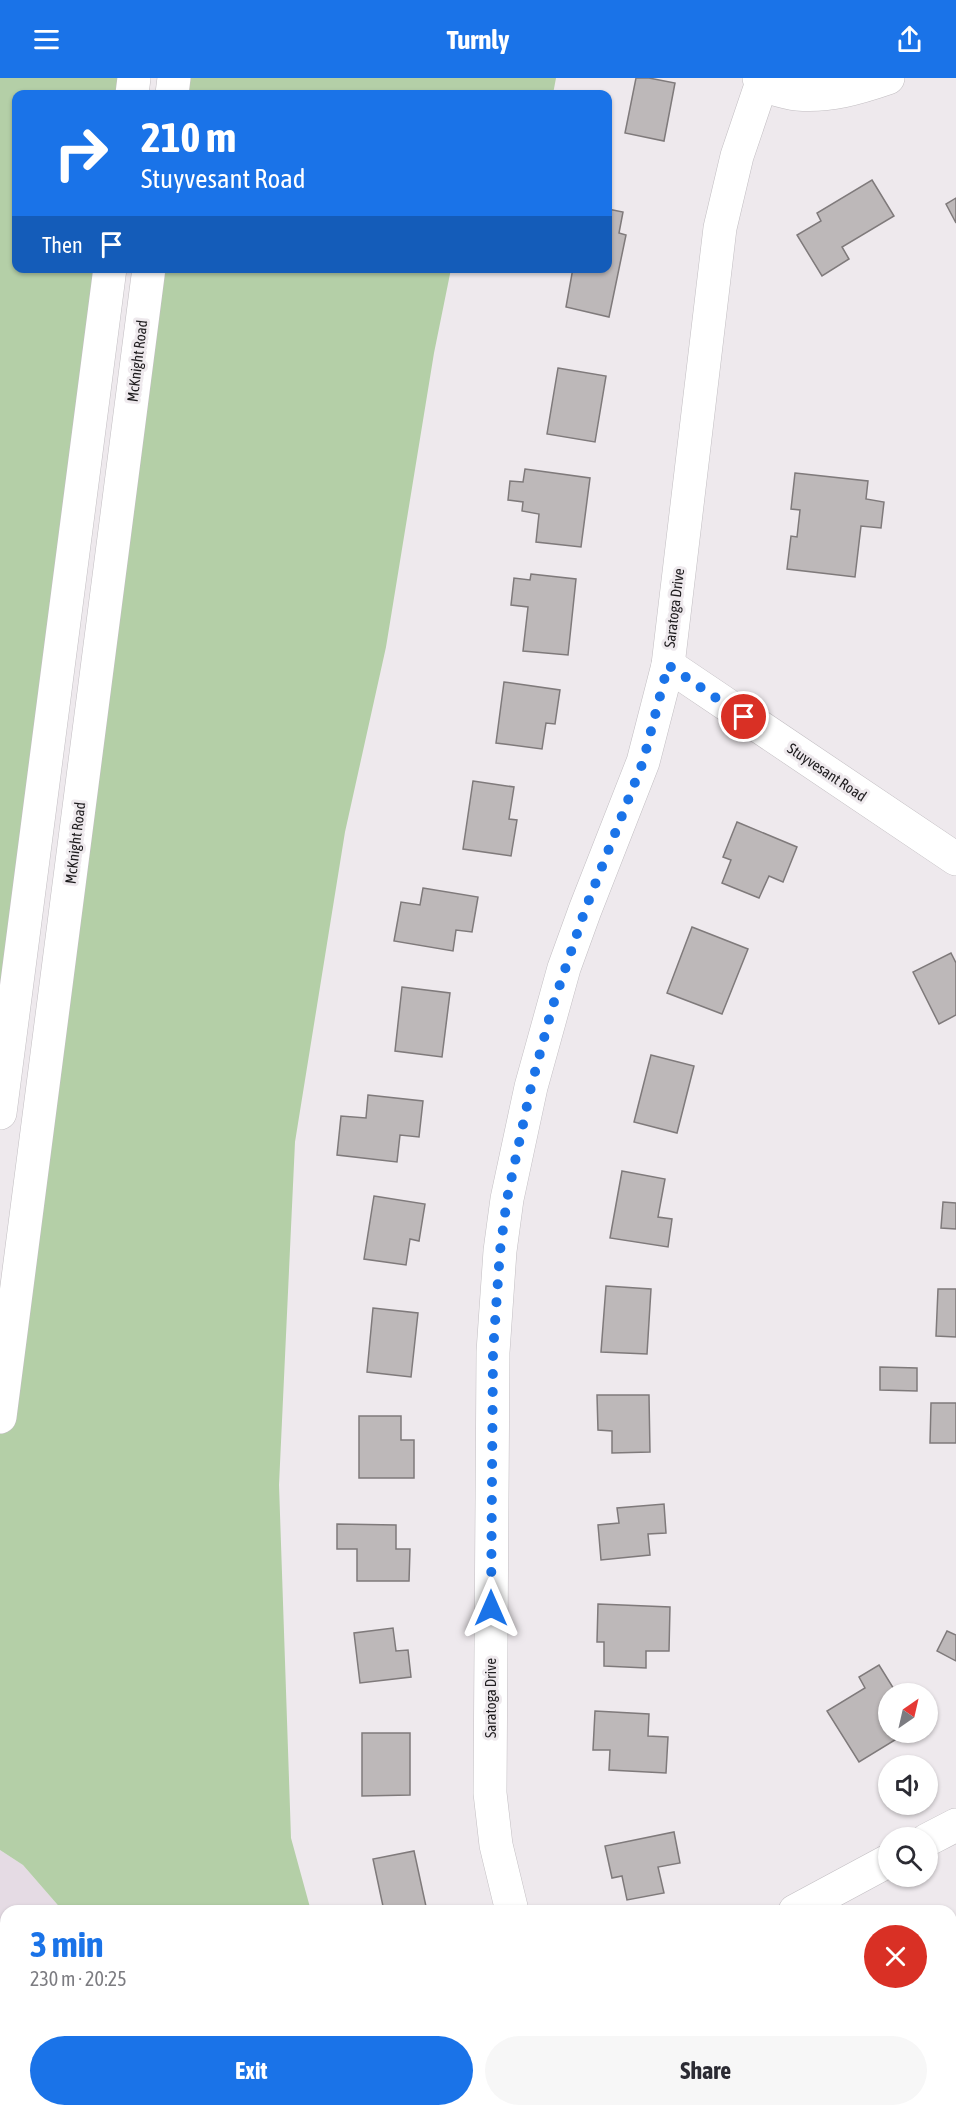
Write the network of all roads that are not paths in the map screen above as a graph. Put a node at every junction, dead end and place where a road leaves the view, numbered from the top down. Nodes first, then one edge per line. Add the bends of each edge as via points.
1 (888, 78) edge
2 (760, 81) edge
3 (109, 273) edge
4 (148, 273) edge
5 (668, 665) junction
6 (956, 859) edge
7 (0, 1113) edge
8 (0, 1417) edge
9 (956, 1825) edge
10 (938, 1834) edge
11 (878, 1866) edge
12 (511, 1905) edge
13 (806, 1905) edge

1 - 2 main road via 831,93 796,94
2 - 5 main road, Saratoga Drive via 720,228
3 - 7 main road
4 - 8 main road, McKnight Road
5 - 6 main road, Stuyvesant Road
5 - 12 main road, Saratoga Drive via 643,762 585,910 546,1027 520,1135 500,1251 493,1352 490,1793 496,1845
9 - 10 main road
11 - 13 main road

